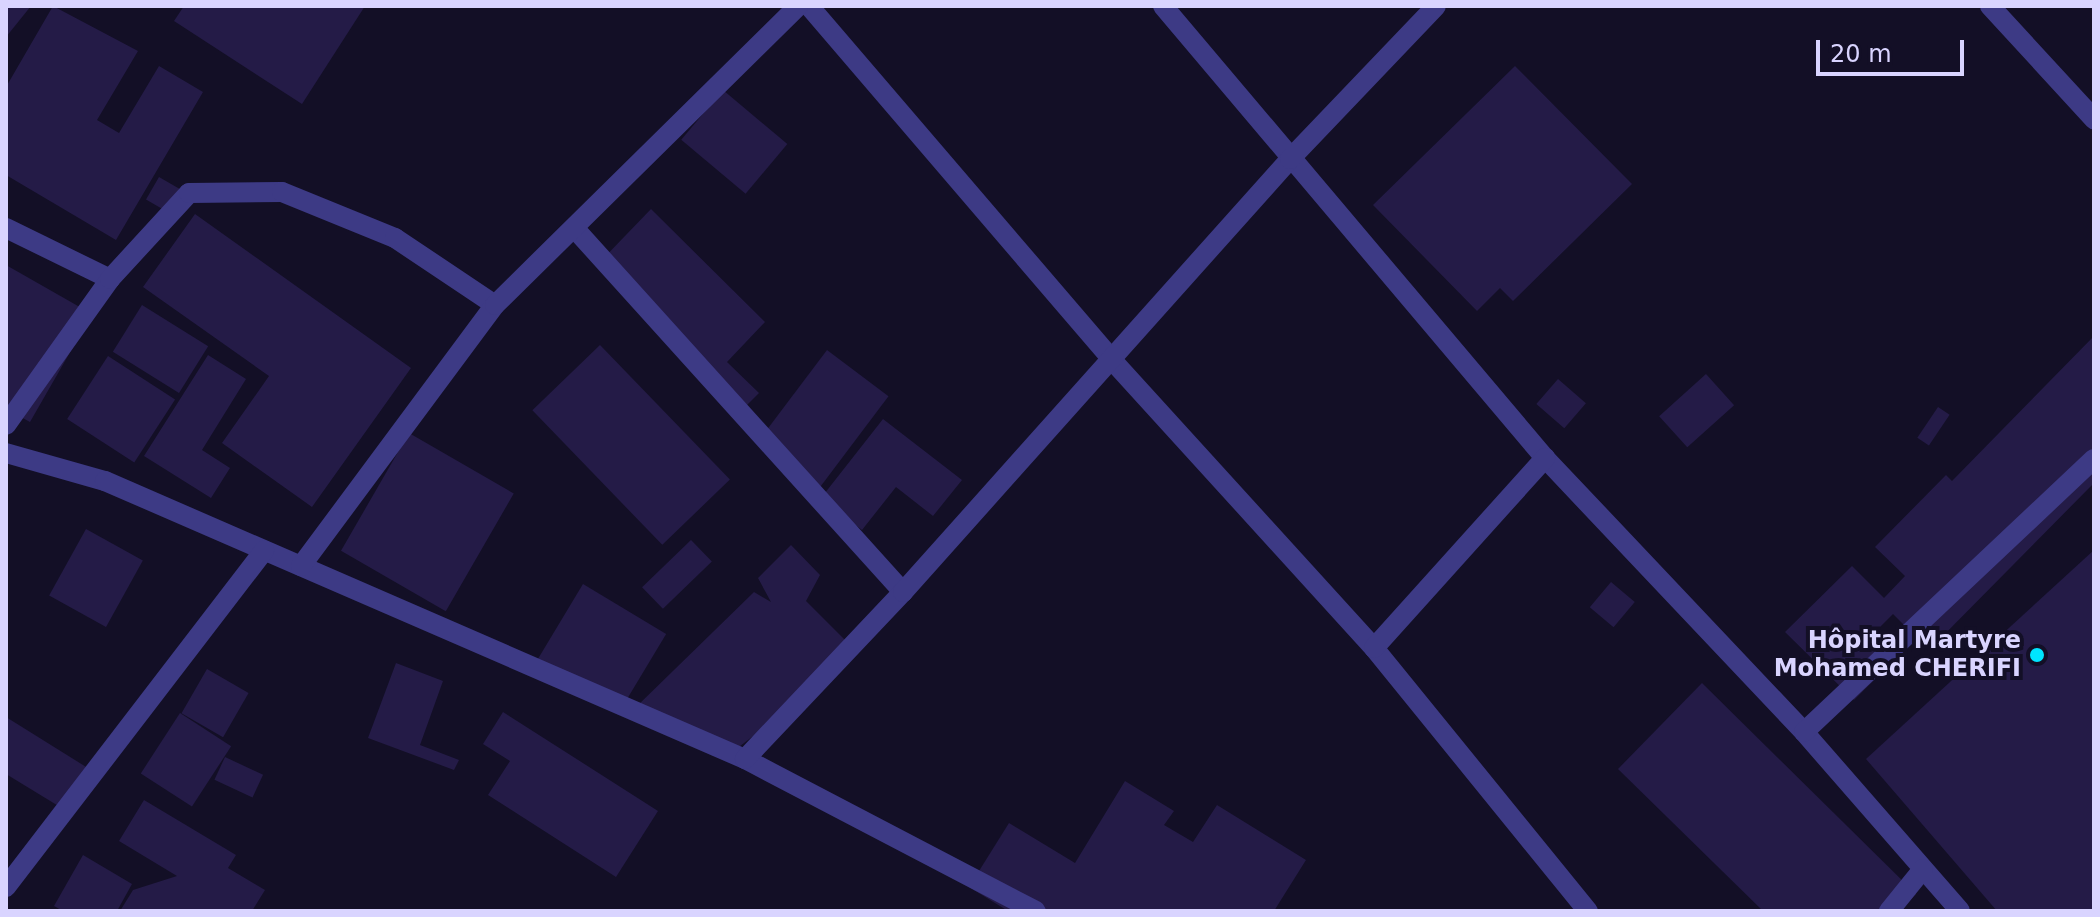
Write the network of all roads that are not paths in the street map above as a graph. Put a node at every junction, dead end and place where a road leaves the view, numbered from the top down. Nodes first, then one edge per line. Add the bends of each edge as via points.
1 (798, 6) edge
2 (809, 6) edge
3 (1163, 6) edge
4 (1436, 6) edge
5 (1990, 6) edge
6 (2094, 119) edge
7 (1290, 159) junction
8 (6, 228) edge
9 (576, 230) junction
10 (110, 279) junction
11 (495, 305) junction
12 (1112, 360) junction
13 (6, 425) edge
14 (6, 453) edge
15 (1545, 458) junction
16 (2094, 459) edge
17 (264, 551) junction
18 (301, 566) junction
19 (903, 592) junction
20 (1374, 648) junction
21 (1804, 732) junction
22 (745, 759) junction
23 (1923, 869) junction
24 (6, 887) edge
25 (1036, 911) edge
26 (1588, 911) edge
27 (1889, 911) edge
28 (1960, 911) edge

1 - 9 street
2 - 12 street
3 - 7 street
4 - 7 street
5 - 6 street
7 - 12 street
7 - 15 street
8 - 10 street
9 - 11 street
9 - 19 street
10 - 11 street via 189,193 282,192 395,238
10 - 13 street
11 - 18 street
12 - 19 street
12 - 20 street
14 - 17 street via 105,481
15 - 20 street
15 - 21 street
16 - 21 street
17 - 18 street
17 - 24 street
18 - 22 street
19 - 22 street
20 - 26 street
21 - 23 street
22 - 25 street
23 - 27 street
23 - 28 street

